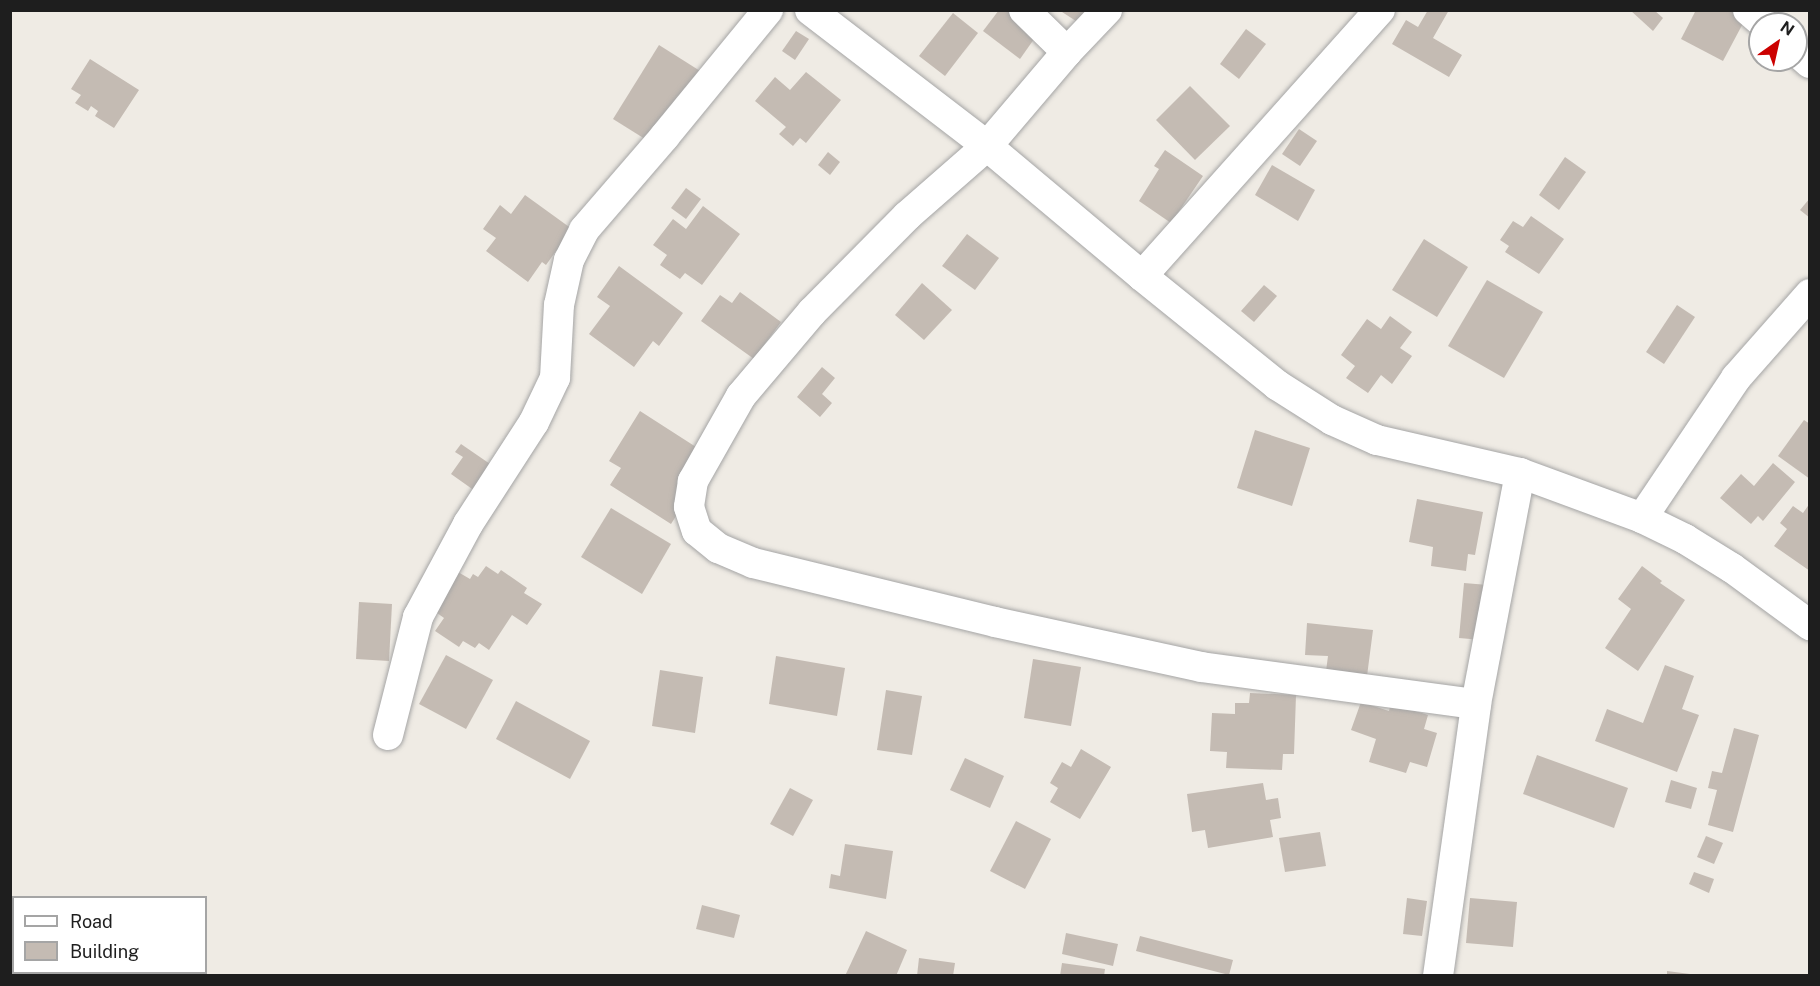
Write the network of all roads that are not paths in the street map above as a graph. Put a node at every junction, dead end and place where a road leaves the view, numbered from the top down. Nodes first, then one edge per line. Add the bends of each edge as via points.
1 (768, 10) edge
2 (810, 10) edge
3 (1024, 10) edge
4 (1107, 10) edge
5 (1380, 10) edge
6 (1066, 52) junction
7 (987, 146) junction
8 (1142, 276) junction
9 (1809, 294) edge
10 (1520, 473) junction
11 (1642, 518) junction
12 (1809, 625) edge
13 (1476, 704) junction
14 (388, 735) dead end
15 (1438, 975) edge

1 - 14 street via 584,230 569,260 559,305 555,378 534,422 468,524 418,617
2 - 7 street
3 - 6 street
4 - 6 street
5 - 8 street
6 - 7 street
7 - 8 street
7 - 13 street via 907,216 820,304 741,396 693,481 689,507 697,531 718,548 753,563 1007,624 1201,667
8 - 10 street via 1277,386 1332,420 1377,440
9 - 11 street via 1736,378
10 - 11 street
10 - 13 street
11 - 12 street via 1732,568
13 - 15 street

